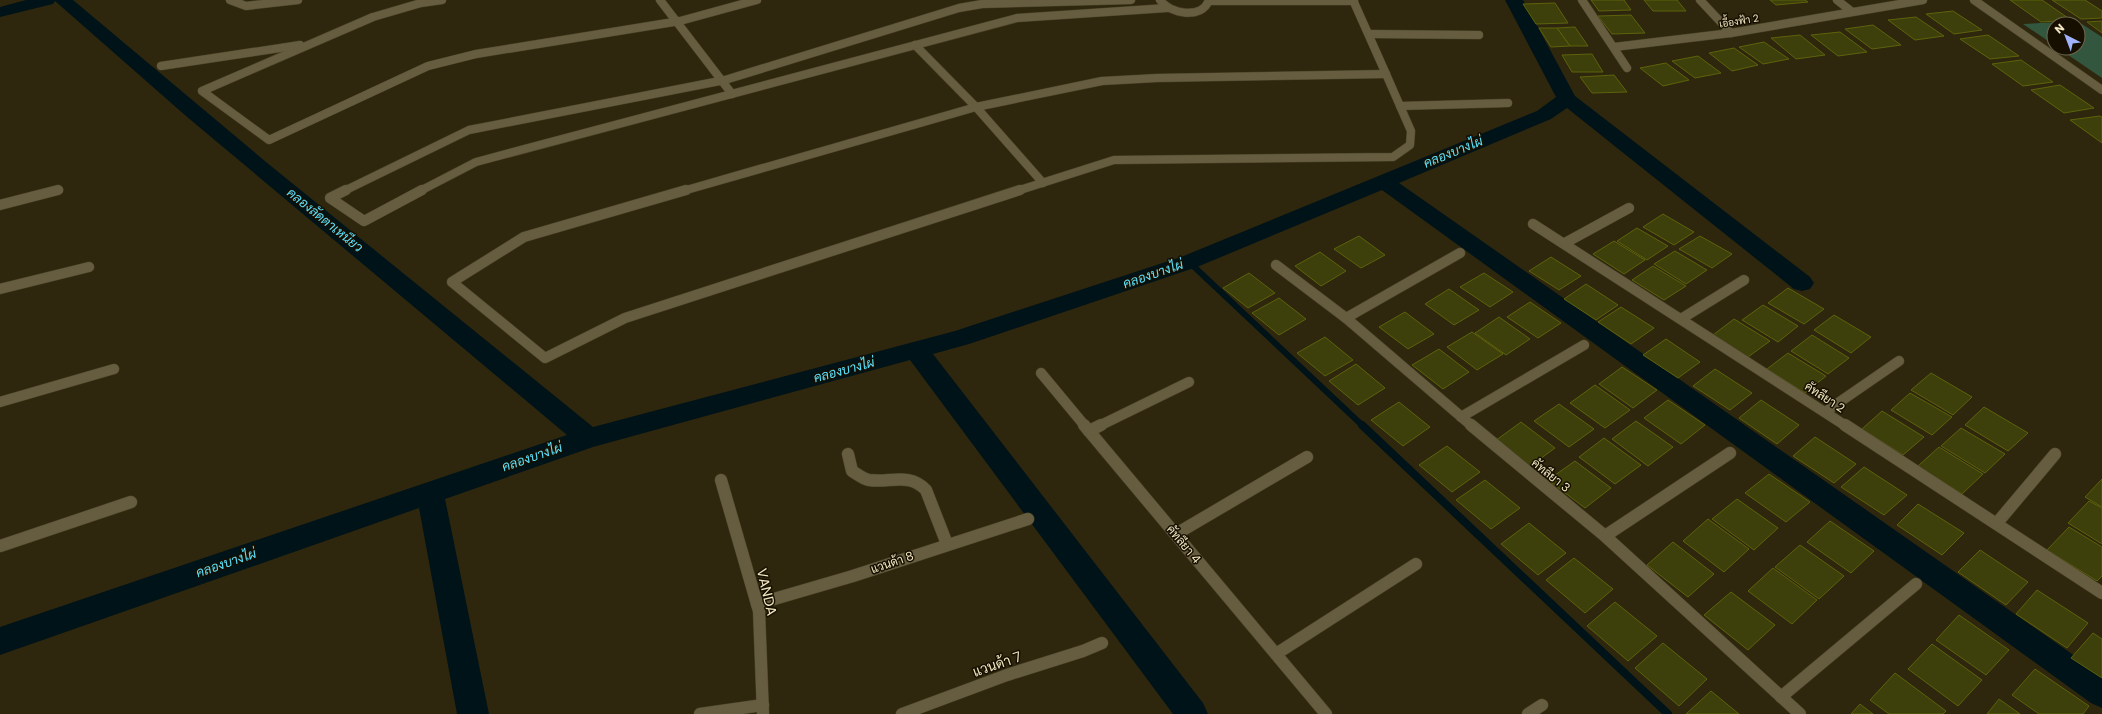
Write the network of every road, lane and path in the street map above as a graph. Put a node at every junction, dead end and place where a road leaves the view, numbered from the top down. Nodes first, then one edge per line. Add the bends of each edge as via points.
1 (230, 0) edge
2 (298, 0) edge
3 (442, 0) edge
4 (660, 0) edge
5 (757, 0) edge
6 (1131, 0) edge
7 (1160, 0) edge
8 (1354, 0) edge
9 (1582, 0) edge
10 (1700, 0) edge
11 (1837, 0) edge
12 (1923, 0) edge
13 (1974, 0) edge
14 (1210, 1) edge
15 (1167, 8) junction
16 (1851, 11) junction
17 (677, 22) junction
18 (1731, 33) junction
19 (1369, 34) junction
20 (1479, 35) dead end
21 (314, 42) junction
22 (915, 45) junction
23 (1614, 46) junction
24 (161, 66) dead end
25 (1627, 68) dead end
26 (1386, 74) junction
27 (721, 80) junction
28 (2102, 90) edge
29 (732, 94) junction
30 (1508, 103) dead end
31 (1400, 106) junction
32 (976, 107) junction
33 (1042, 183) junction
34 (59, 190) dead end
35 (0, 205) edge
36 (1629, 208) dead end
37 (1533, 224) dead end
38 (1565, 243) junction
39 (1460, 253) dead end
40 (1276, 265) dead end
41 (89, 267) dead end
42 (1744, 280) dead end
43 (0, 290) edge
44 (1346, 318) junction
45 (1681, 319) junction
46 (1584, 345) dead end
47 (1899, 361) dead end
48 (114, 369) dead end
49 (1041, 373) dead end
50 (1189, 382) dead end
51 (0, 402) edge
52 (1825, 412) junction
53 (1460, 417) junction
54 (1089, 430) junction
55 (1730, 453) dead end
56 (848, 454) dead end
57 (2055, 454) dead end
58 (1307, 457) dead end
59 (721, 480) dead end
60 (131, 502) dead end
61 (1028, 518) dead end
62 (1997, 523) junction
63 (1176, 534) junction
64 (1605, 536) junction
65 (947, 544) junction
66 (0, 546) edge
67 (1416, 564) dead end
68 (1916, 584) dead end
69 (2102, 593) edge
70 (756, 604) junction
71 (1102, 643) dead end
72 (1276, 654) junction
73 (1781, 697) junction
74 (1542, 705) dead end
75 (763, 709) edge
76 (700, 714) edge
77 (902, 714) edge
78 (1326, 714) edge
79 (1528, 714) edge
80 (1800, 714) edge

1 - 2 street via 246,6
3 - 21 street via 421,3 373,17
4 - 17 street
5 - 17 street
6 - 27 street via 982,4 959,8
7 - 15 street
8 - 14 street
8 - 19 street
9 - 23 street
10 - 18 street
11 - 16 street
12 - 16 street, เอื้องฟ้า 2
13 - 28 street
14 - 15 street via 1205,9 1198,12 1182,13
15 - 22 street via 1017,18
16 - 18 street, เอื้องฟ้า 2
17 - 21 street via 443,61 269,140 202,91
17 - 27 street
18 - 23 street, เอื้องฟ้า 2
19 - 20 street
19 - 26 street
21 - 24 street
22 - 29 street
22 - 32 street
23 - 25 street
26 - 31 street
26 - 32 street via 1102,81
27 - 29 street
27 - 29 street via 469,130 330,198 364,222 476,162
30 - 31 street
31 - 33 street via 1411,131 1410,145 1393,157 1114,160
32 - 33 street
32 - 33 street via 524,237 452,282 545,358 625,318
34 - 35 street
36 - 38 street
37 - 38 street, คัทลียา 2
38 - 45 street, คัทลียา 2
39 - 44 street
40 - 44 street, คัทลียา 3
41 - 43 street
42 - 45 street
44 - 53 street, คัทลียา 3
45 - 52 street, คัทลียา 2
46 - 53 street
47 - 52 street
48 - 51 street
49 - 54 street, คัทลียา 4
50 - 54 street
52 - 62 street, คัทลียา 2
53 - 64 street, คัทลียา 3
54 - 63 street, คัทลียา 4
55 - 64 street
56 - 65 street via 852,471 866,480 908,478 921,482
57 - 62 street
58 - 63 street
59 - 70 street, VANDA
60 - 66 street
61 - 65 street, แวนด้า 8
62 - 69 street, คัทลียา 2
63 - 72 street, คัทลียา 4
64 - 73 street, คัทลียา 3
65 - 70 street, แวนด้า 8 via 854,576
67 - 72 street
68 - 73 street
70 - 75 street, VANDA via 759,612
71 - 77 street, แวนด้า 7
72 - 78 street, คัทลียา 4
73 - 80 street, คัทลียา 3
74 - 79 street
75 - 76 street

